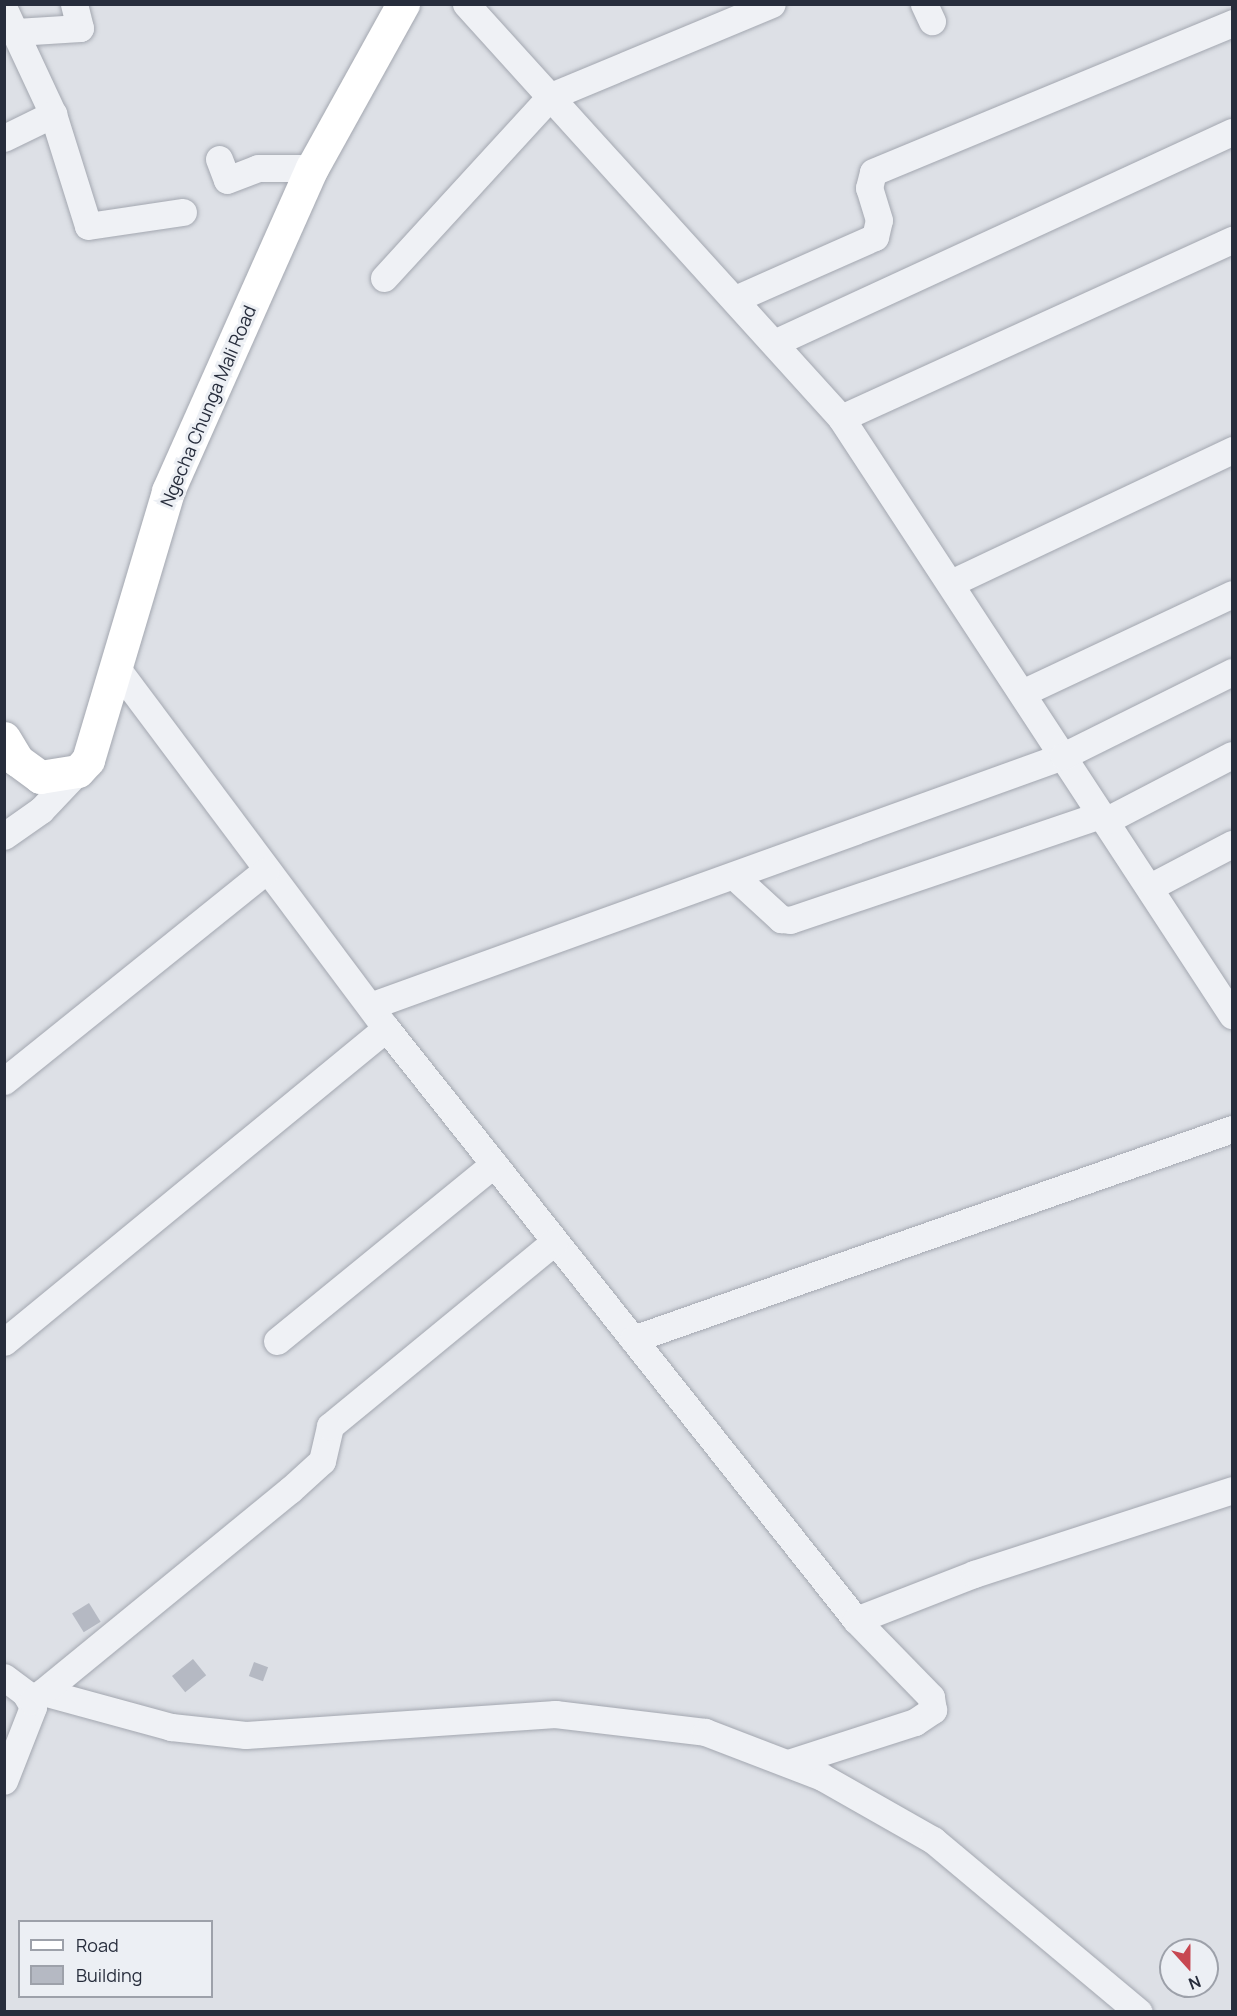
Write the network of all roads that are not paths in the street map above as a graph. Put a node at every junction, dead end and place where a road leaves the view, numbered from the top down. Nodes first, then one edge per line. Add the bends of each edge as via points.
1 (74, 4) edge
2 (403, 4) edge
3 (466, 4) edge
4 (772, 4) edge
5 (10, 20) edge
6 (1233, 23) edge
7 (551, 96) junction
8 (53, 114) junction
9 (1233, 132) edge
10 (4, 138) edge
11 (219, 159) dead end
12 (312, 168) junction
13 (183, 212) dead end
14 (1233, 240) edge
15 (384, 279) dead end
16 (735, 299) junction
17 (774, 343) junction
18 (841, 418) junction
19 (1233, 450) edge
20 (951, 583) junction
21 (1233, 594) edge
22 (118, 670) junction
23 (1233, 672) edge
24 (1022, 693) junction
25 (4, 738) edge
26 (1233, 755) edge
27 (1063, 756) junction
28 (78, 771) junction
29 (1103, 818) junction
30 (4, 836) edge
31 (1233, 844) edge
32 (265, 871) junction
33 (734, 876) junction
34 (1150, 887) junction
35 (1222, 979) edge
36 (1233, 1015) edge
37 (378, 1017) junction
38 (4, 1081) edge
39 (1233, 1129) edge
40 (494, 1164) junction
41 (554, 1242) junction
42 (633, 1339) junction
43 (277, 1341) dead end
44 (4, 1342) edge
45 (1233, 1490) edge
46 (856, 1620) junction
47 (4, 1677) edge
48 (37, 1697) junction
49 (791, 1762) junction
50 (4, 1781) edge
51 (1139, 2012) edge

1 - 5 street via 80,28
2 - 12 main road, Ngecha Chunga Mali Road
3 - 7 street
4 - 7 street
5 - 8 street
6 - 16 street via 873,172 869,188 879,220 875,237
7 - 15 street
7 - 16 street
8 - 10 street
8 - 13 street via 88,225
9 - 17 street
11 - 12 street via 227,180 258,168
12 - 22 main road, Ngecha Chunga Mali Road via 168,491
14 - 18 street
16 - 17 street
17 - 18 street
18 - 20 street
19 - 20 street
20 - 24 street
21 - 24 street
22 - 28 main road, Ngecha Chunga Mali Road via 88,760
22 - 32 street
23 - 27 street
24 - 27 street
25 - 28 main road via 30,773 51,778
26 - 29 street
27 - 29 street
27 - 33 street
28 - 30 street via 41,810
29 - 33 street via 790,920 781,919
29 - 34 street
31 - 34 street
32 - 37 street
32 - 38 street
33 - 37 street
34 - 35 street
35 - 36 street
37 - 40 street
37 - 44 street
39 - 42 street
40 - 41 street
40 - 43 street
41 - 42 street
41 - 48 street via 330,1426 322,1461 290,1490
42 - 46 street
45 - 46 street via 974,1574
46 - 49 street via 931,1697 933,1710 915,1722
47 - 48 street
48 - 49 street via 171,1727 246,1735 328,1734 555,1714 619,1718 705,1732
48 - 50 street via 28,1729
49 - 51 street via 862,1797 951,1853

